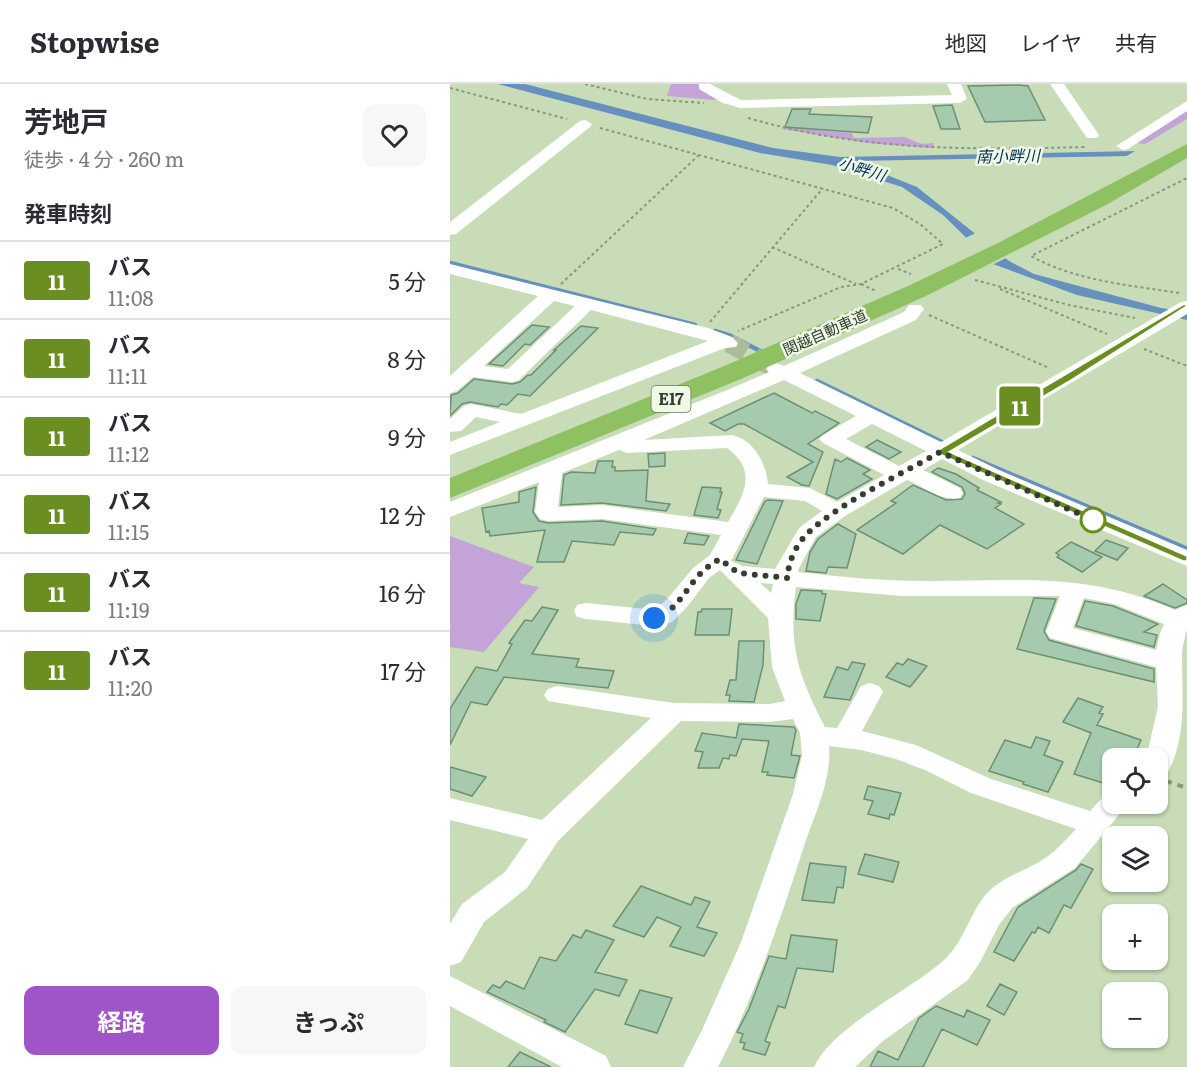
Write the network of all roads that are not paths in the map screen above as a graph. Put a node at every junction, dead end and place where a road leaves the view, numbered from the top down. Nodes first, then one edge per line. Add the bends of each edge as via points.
1 (954, 84) edge
2 (1058, 84) edge
3 (704, 86) dead end
4 (1187, 105) edge
5 (585, 124) road end
6 (1187, 132) edge
7 (1092, 135) dead end
8 (1173, 152) edge
9 (1129, 153) junction
10 (452, 223) edge
11 (1006, 238) junction
12 (450, 269) edge
13 (551, 294) junction
14 (882, 298) junction
15 (588, 303) junction
16 (1187, 306) edge
17 (468, 370) junction
18 (780, 372) junction
19 (450, 387) edge
20 (869, 417) junction
21 (524, 421) junction
22 (454, 427) dead end
23 (610, 448) junction
24 (450, 449) edge
25 (947, 449) junction
26 (450, 467) edge
27 (552, 469) junction
28 (903, 473) junction
29 (450, 489) edge
30 (758, 490) junction
31 (952, 493) dead end
32 (450, 510) edge
33 (837, 511) junction
34 (734, 530) junction
35 (1187, 559) edge
36 (729, 566) junction
37 (788, 578) junction
38 (1074, 591) junction
39 (585, 611) dead end
40 (780, 616) junction
41 (1182, 617) edge
42 (1168, 662) junction
43 (870, 692) dead end
44 (557, 695) dead end
45 (801, 708) junction
46 (674, 712) junction
47 (814, 736) junction
48 (845, 738) junction
49 (1162, 748) edge
50 (450, 809) edge
51 (1102, 813) edge
52 (1105, 814) edge
53 (549, 833) junction
54 (450, 953) edge
55 (450, 990) edge
56 (594, 1067) edge
57 (700, 1067) edge
58 (831, 1067) edge

1 - 3 street via 960,99 740,104
2 - 7 street
4 - 9 street
5 - 10 street
6 - 8 highway, 関越自動車道 / E17
8 - 9 highway, 関越自動車道 / E17
8 - 11 highway, 関越自動車道 / E17
9 - 11 highway, 関越自動車道 / E17 via 1088,187
11 - 14 highway, 関越自動車道 / E17
12 - 13 street
13 - 15 street
13 - 17 street
14 - 18 street via 910,316
14 - 26 highway, 関越自動車道 / E17
14 - 29 highway, 関越自動車道 / E17 via 728,375
15 - 17 street via 512,376
15 - 21 street via 725,341
16 - 25 street
17 - 19 street
18 - 20 street
18 - 23 street
20 - 25 street
20 - 28 street via 830,439
21 - 22 street via 471,410
21 - 24 street
23 - 27 street
23 - 30 street via 732,441 750,459
25 - 28 street
25 - 35 street
27 - 32 street
27 - 34 street via 548,514 602,512
28 - 31 street
28 - 33 street
30 - 33 street via 810,495
30 - 34 street
33 - 37 street via 807,533 790,561
34 - 36 street
36 - 37 street
36 - 39 street via 701,573 663,616
36 - 40 street
37 - 38 street via 926,589 1022,586
37 - 40 street
38 - 41 street via 1110,595
38 - 42 street via 1059,632
40 - 45 street via 785,667
41 - 42 street via 1169,645
42 - 49 street via 1171,705
43 - 48 street
44 - 46 street
45 - 46 street via 770,713
45 - 47 street
46 - 53 street
47 - 48 street
47 - 57 street via 816,755 807,794 757,942
48 - 51 street via 908,752 981,786
50 - 53 street
52 - 58 street via 1064,860 1001,899 956,970 872,1030
53 - 54 street via 516,880 473,913
55 - 56 street

